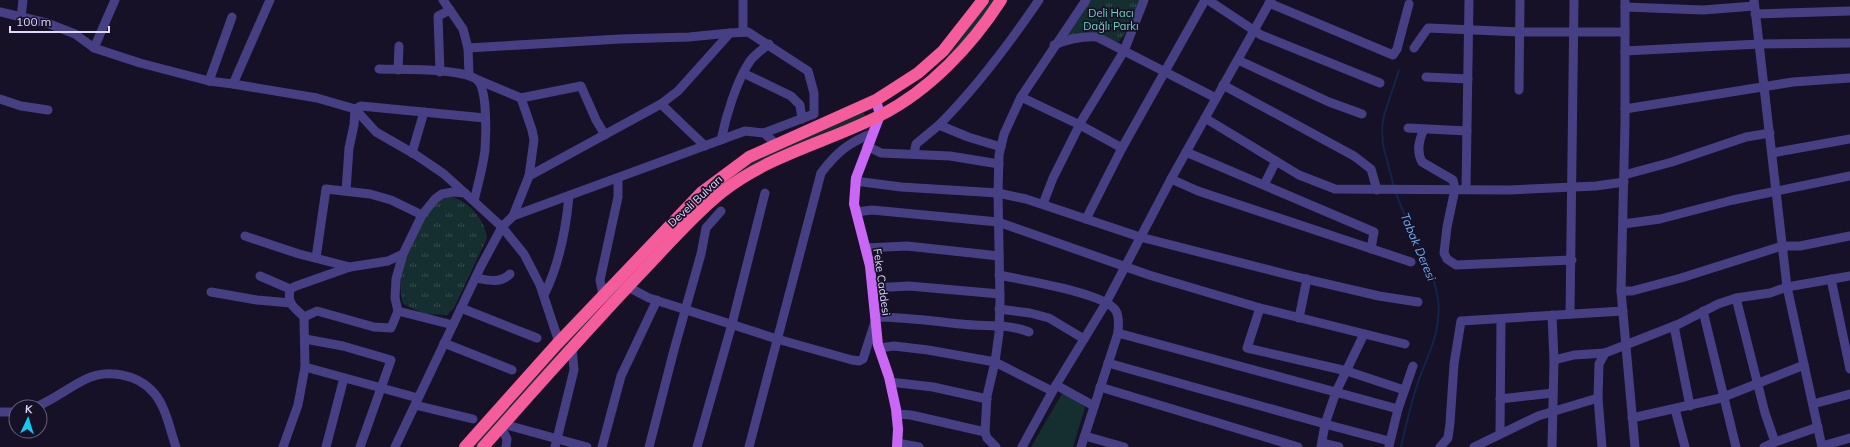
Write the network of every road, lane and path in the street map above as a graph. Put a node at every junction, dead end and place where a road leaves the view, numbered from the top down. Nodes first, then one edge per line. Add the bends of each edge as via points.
1 (23, 0) edge
2 (115, 0) edge
3 (270, 0) edge
4 (443, 0) edge
5 (743, 0) edge
6 (983, 0) edge
7 (1001, 0) edge
8 (1039, 0) edge
9 (1086, 0) edge
10 (1144, 0) edge
11 (1207, 0) edge
12 (1469, 0) edge
13 (1520, 0) edge
14 (1574, 0) edge
15 (1270, 2) edge
16 (1625, 3) edge
17 (1409, 4) dead end
18 (1755, 7) edge
19 (450, 10) junction
20 (1850, 11) edge
21 (0, 12) edge
22 (21, 17) junction
23 (232, 17) dead end
24 (1255, 30) junction
25 (1469, 30) junction
26 (730, 32) junction
27 (743, 32) junction
28 (1520, 32) junction
29 (1573, 32) junction
30 (1625, 32) junction
31 (1850, 43) edge
32 (768, 44) junction
33 (1759, 44) junction
34 (1054, 45) junction
35 (399, 46) dead end
36 (94, 48) junction
37 (468, 48) junction
38 (1414, 48) dead end
39 (1124, 51) junction
40 (1625, 51) junction
41 (1238, 60) junction
42 (379, 69) dead end
43 (398, 70) junction
44 (440, 72) junction
45 (1165, 72) junction
46 (743, 73) junction
47 (469, 75) junction
48 (1426, 78) dead end
49 (1850, 78) edge
50 (1468, 79) junction
51 (478, 80) junction
52 (209, 81) junction
53 (1380, 83) dead end
54 (233, 84) junction
55 (1223, 85) junction
56 (1765, 87) junction
57 (1519, 90) dead end
58 (1021, 97) junction
59 (521, 98) junction
60 (1216, 98) junction
61 (0, 99) edge
62 (876, 100) junction
63 (661, 104) junction
64 (355, 109) junction
65 (1625, 109) junction
66 (48, 110) dead end
67 (424, 112) junction
68 (1362, 114) dead end
69 (880, 115) junction
70 (485, 118) junction
71 (1205, 118) junction
72 (802, 119) junction
73 (939, 124) junction
74 (1080, 125) junction
75 (1408, 128) dead end
76 (1424, 129) junction
77 (1466, 131) junction
78 (764, 133) junction
79 (873, 133) junction
80 (1770, 133) junction
81 (605, 135) junction
82 (1850, 139) edge
83 (721, 140) junction
84 (776, 144) junction
85 (705, 146) junction
86 (867, 146) junction
87 (1001, 147) junction
88 (1122, 148) junction
89 (1186, 152) junction
90 (412, 153) junction
91 (1772, 153) junction
92 (914, 154) junction
93 (1276, 161) junction
94 (999, 164) junction
95 (529, 176) junction
96 (1850, 176) edge
97 (618, 178) junction
98 (1624, 178) junction
99 (1171, 179) junction
100 (855, 181) junction
101 (1264, 185) junction
102 (1572, 187) junction
103 (1455, 189) junction
104 (1466, 189) junction
105 (1377, 190) junction
106 (346, 191) junction
107 (1776, 191) junction
108 (998, 192) junction
109 (465, 193) junction
110 (765, 193) dead end
111 (569, 196) junction
112 (474, 201) junction
113 (1043, 204) junction
114 (721, 211) dead end
115 (856, 212) junction
116 (422, 215) junction
117 (513, 216) junction
118 (1086, 218) junction
119 (998, 222) junction
120 (1623, 224) junction
121 (502, 227) junction
122 (245, 236) dead end
123 (1140, 236) junction
124 (1850, 236) edge
125 (1782, 246) junction
126 (865, 248) junction
127 (1371, 249) junction
128 (403, 254) junction
129 (999, 256) junction
130 (316, 258) junction
131 (1572, 260) junction
132 (1411, 262) dead end
133 (350, 267) junction
134 (1124, 267) junction
135 (510, 274) dead end
136 (999, 275) junction
137 (260, 276) dead end
138 (1850, 276) edge
139 (476, 278) junction
140 (1307, 279) junction
141 (1832, 279) junction
142 (628, 287) junction
143 (1787, 287) junction
144 (872, 288) junction
145 (290, 289) junction
146 (1621, 291) junction
147 (211, 292) dead end
148 (1000, 294) junction
149 (544, 295) junction
150 (603, 295) junction
151 (1736, 298) junction
152 (657, 300) junction
153 (1418, 302) dead end
154 (291, 303) junction
155 (1106, 303) junction
156 (461, 308) junction
157 (1260, 308) junction
158 (685, 309) junction
159 (999, 309) junction
160 (398, 311) junction
161 (1623, 311) junction
162 (1703, 311) junction
163 (1570, 314) junction
164 (1552, 315) junction
165 (304, 317) junction
166 (1299, 318) junction
167 (1501, 319) junction
168 (875, 320) junction
169 (732, 324) junction
170 (453, 325) junction
171 (999, 325) junction
172 (1674, 326) junction
173 (1029, 332) dead end
174 (1118, 333) junction
175 (1364, 334) junction
176 (537, 338) dead end
177 (305, 339) junction
178 (777, 339) junction
179 (1084, 339) junction
180 (444, 342) junction
181 (559, 342) junction
182 (1406, 344) dead end
183 (1625, 346) junction
184 (572, 348) junction
185 (878, 348) junction
186 (1605, 353) junction
187 (1554, 360) junction
188 (995, 362) junction
189 (1108, 363) junction
190 (1804, 365) junction
191 (1413, 366) dead end
192 (305, 367) junction
193 (1850, 369) edge
194 (512, 370) dead end
195 (1347, 371) junction
196 (344, 378) junction
197 (890, 382) junction
198 (1757, 383) junction
199 (1100, 387) junction
200 (382, 388) junction
201 (1054, 388) junction
202 (1404, 390) junction
203 (1336, 392) junction
204 (1554, 393) junction
205 (1850, 394) edge
206 (1723, 397) junction
207 (1598, 398) junction
208 (987, 399) junction
209 (1500, 399) junction
210 (416, 401) junction
211 (48, 402) edge
212 (1813, 404) junction
213 (1094, 406) junction
214 (1690, 406) junction
215 (1398, 409) junction
216 (1675, 409) junction
217 (1553, 412) junction
218 (897, 414) junction
219 (1632, 418) junction
220 (473, 419) dead end
221 (1325, 424) junction
222 (502, 426) junction
223 (1818, 428) junction
224 (986, 432) junction
225 (1500, 434) junction
226 (1084, 436) junction
227 (1850, 438) edge
228 (1775, 442) junction
229 (556, 443) edge
230 (1389, 444) edge
231 (897, 445) edge
232 (1322, 445) edge
233 (1484, 445) edge
234 (176, 447) edge
235 (284, 447) edge
236 (326, 447) edge
237 (360, 447) edge
238 (395, 447) edge
239 (465, 447) edge
240 (483, 447) edge
241 (506, 447) edge
242 (587, 447) edge
243 (602, 447) edge
244 (649, 447) edge
245 (697, 447) edge
246 (749, 447) edge
247 (919, 447) edge
248 (996, 447) edge
249 (1022, 447) edge
250 (1081, 447) edge
251 (1124, 447) edge
252 (1298, 447) edge
253 (1339, 447) edge
254 (1440, 447) edge
255 (1474, 447) edge
256 (1552, 447) edge
257 (1602, 447) edge
258 (1635, 447) edge
259 (1685, 447) edge
260 (1736, 447) edge
261 (1764, 447) edge
262 (1822, 447) edge

1 - 22 street
2 - 36 street
3 - 54 street
4 - 19 street
5 - 27 street
6 - 62 highway, Develi Bulvarı via 956,36 931,62
7 - 69 highway, Develi Bulvarı via 970,41 950,62 909,97
8 - 73 street via 997,60 964,100
9 - 34 street
10 - 39 street
11 - 24 street
11 - 45 street
12 - 25 street
13 - 28 street
14 - 29 street
15 - 17 street via 1393,55 1397,49
15 - 24 street
16 - 18 street via 1703,10
16 - 30 street
18 - 20 street
18 - 33 street
19 - 37 street via 463,29
19 - 44 street via 438,16
21 - 22 street
22 - 36 street via 47,23 74,34
23 - 52 street
24 - 41 street
24 - 53 street via 1261,35
25 - 28 street
25 - 38 street via 1428,28
25 - 50 street
26 - 27 street
26 - 37 street via 689,37
26 - 63 street via 678,91
27 - 32 street via 748,32
28 - 29 street
28 - 57 street
29 - 30 street
29 - 102 street
30 - 40 street
31 - 33 street
32 - 46 street via 751,60
32 - 72 street via 808,71 814,93 814,114
33 - 40 street
33 - 56 street
34 - 39 street via 1086,36 1097,37
34 - 58 street
35 - 43 street
36 - 52 street
37 - 47 street
39 - 45 street
39 - 74 street
40 - 65 street
41 - 55 street
41 - 68 street via 1329,102
42 - 43 street
43 - 44 street
44 - 47 street
45 - 60 street
45 - 88 street
46 - 72 street via 791,96 800,105
46 - 83 street
47 - 51 street
48 - 50 street
49 - 56 street via 1793,82
50 - 77 street
51 - 59 street
51 - 70 street via 483,90
52 - 54 street
54 - 64 street via 317,98
55 - 60 street
55 - 105 street via 1354,156 1371,169
56 - 65 street
56 - 80 street
58 - 74 street
58 - 87 street via 1004,134
59 - 81 street via 582,86
59 - 95 street via 534,140
60 - 71 street
61 - 66 street via 20,106
62 - 69 main road
62 - 84 highway, Develi Bulvarı
63 - 81 street
63 - 85 street
64 - 67 street via 361,106
64 - 90 street via 376,132
64 - 106 street
65 - 98 street
67 - 70 street
67 - 90 street
69 - 79 main road, Feke Caddesi
69 - 142 highway, Develi Bulvarı via 752,171 703,208
70 - 112 street via 485,150
71 - 89 street
71 - 93 street
72 - 78 street
73 - 87 street via 968,137
73 - 92 street via 916,144
74 - 88 street
74 - 113 street
75 - 76 street
76 - 77 street
76 - 103 street via 1419,139 1422,162 1453,180
77 - 104 street
78 - 83 street via 745,131
78 - 84 street
79 - 86 main road, Feke Caddesi
79 - 178 street via 852,142 832,158 820,173
80 - 91 street
80 - 98 street via 1746,137
81 - 95 street
82 - 91 street
83 - 85 street
84 - 150 highway, Develi Bulvarı via 738,164 702,192
85 - 97 street
86 - 92 street via 881,153
86 - 100 main road, Feke Caddesi
87 - 94 street
88 - 118 street
89 - 99 street
89 - 101 street
90 - 109 street via 444,174
91 - 107 street
92 - 94 street via 950,156
93 - 101 street
93 - 105 street via 1299,175 1335,189
94 - 108 street
95 - 117 street
96 - 107 street
97 - 111 street
97 - 150 street via 618,197 600,280
98 - 102 street via 1596,186
98 - 120 street
99 - 123 street
99 - 127 street
100 - 108 street via 901,187
100 - 115 main road, Feke Caddesi
101 - 127 street via 1374,232
102 - 104 street
102 - 131 street
103 - 104 street
103 - 105 street
103 - 131 street via 1444,253 1447,259 1456,265
106 - 116 street via 391,200
106 - 130 street via 326,189
107 - 120 street via 1660,219
107 - 125 street
108 - 113 street
108 - 119 street
109 - 112 street
109 - 116 street via 442,194
110 - 169 street
111 - 117 street
111 - 149 street via 552,278
112 - 121 street
113 - 118 street
114 - 158 street via 706,228
115 - 119 street via 872,210
115 - 126 main road, Feke Caddesi
116 - 128 street
117 - 121 street
118 - 123 street
119 - 129 street
119 - 134 street
120 - 146 street
121 - 139 street
121 - 149 street via 524,254
122 - 130 street
123 - 134 street
123 - 140 street
124 - 125 street via 1800,246
125 - 143 street
125 - 146 street via 1681,278 1632,291
126 - 129 street via 907,246
126 - 144 main road, Feke Caddesi
127 - 132 street
128 - 133 street via 388,261
128 - 160 street via 396,279 395,298
129 - 136 street
130 - 133 street
131 - 163 street
133 - 145 street
134 - 155 street
134 - 157 street
135 - 139 street via 505,279 492,281
136 - 148 street
136 - 155 street via 1081,292
137 - 145 street
138 - 141 street
139 - 156 street
140 - 153 street via 1379,296
140 - 166 street
141 - 143 street
141 - 193 street
142 - 152 street
142 - 184 highway, Develi Bulvarı
143 - 151 street via 1770,293
143 - 190 street
144 - 148 street via 909,286
144 - 168 main road, Feke Caddesi
145 - 154 street via 288,299
146 - 161 street
147 - 154 street
148 - 159 street
149 - 181 street
150 - 181 highway, Develi Bulvarı
151 - 162 street
151 - 198 street
152 - 158 street
152 - 243 street via 620,376
154 - 165 street
155 - 174 street via 1116,310
155 - 179 street
156 - 170 street
156 - 176 street
157 - 166 street
157 - 195 street via 1247,348
158 - 169 street
158 - 244 street
159 - 171 street
159 - 179 street via 1049,318
160 - 165 street via 391,328 374,327 317,311
160 - 170 street
161 - 163 street
161 - 183 street
162 - 172 street
162 - 206 street
163 - 164 street
164 - 167 street
164 - 187 street
165 - 177 street
166 - 175 street
167 - 209 street
167 - 254 street via 1461,321 1454,364 1448,438
168 - 171 street via 928,320
168 - 178 street via 863,359 859,361
168 - 185 main road, Feke Caddesi
169 - 178 street
169 - 245 street
170 - 180 street
171 - 173 street via 1017,327
171 - 188 street
172 - 183 street
172 - 214 street
174 - 189 street
174 - 203 street
175 - 182 street
175 - 195 street
177 - 192 street
177 - 200 street via 343,346 391,360
178 - 246 street
179 - 201 street
180 - 194 street
180 - 210 street
181 - 239 highway, Develi Bulvarı
183 - 186 street
183 - 219 street
184 - 222 highway, Develi Bulvarı
184 - 229 street via 574,370
185 - 188 street via 894,346 928,350
185 - 197 main road, Feke Caddesi
186 - 187 street via 1574,355
186 - 207 street via 1599,364
187 - 204 street
188 - 201 street
188 - 208 street
189 - 199 street
189 - 221 street
190 - 198 street
190 - 212 street
191 - 202 street
192 - 196 street
192 - 235 street via 298,405
195 - 202 street
195 - 203 street
196 - 200 street
196 - 236 street
197 - 208 street via 933,387
197 - 218 main road, Feke Caddesi
198 - 206 street
198 - 228 street
199 - 213 street
199 - 252 street
200 - 210 street
200 - 237 street
201 - 213 street
201 - 249 street
202 - 215 street
203 - 215 street
203 - 221 street
204 - 209 street
204 - 217 street
205 - 212 street
206 - 214 street
206 - 260 street
207 - 217 street
207 - 257 street
208 - 224 street
209 - 225 street
210 - 220 street
210 - 238 street
211 - 234 street via 96,375 115,373 134,379 154,394 162,407
212 - 223 street
213 - 226 street
214 - 216 street
215 - 230 street
216 - 219 street
216 - 259 street
217 - 225 street via 1538,416
217 - 256 street
218 - 224 street
218 - 231 main road, Feke Caddesi
219 - 258 street
221 - 230 street
221 - 232 street
222 - 229 street
222 - 240 highway, Develi Bulvarı
222 - 241 street via 507,439
223 - 228 street
223 - 262 street
224 - 248 street via 987,438
225 - 233 street
226 - 250 street
226 - 251 street
227 - 262 street
228 - 261 street
229 - 242 street
231 - 247 street
232 - 253 street
233 - 255 street

